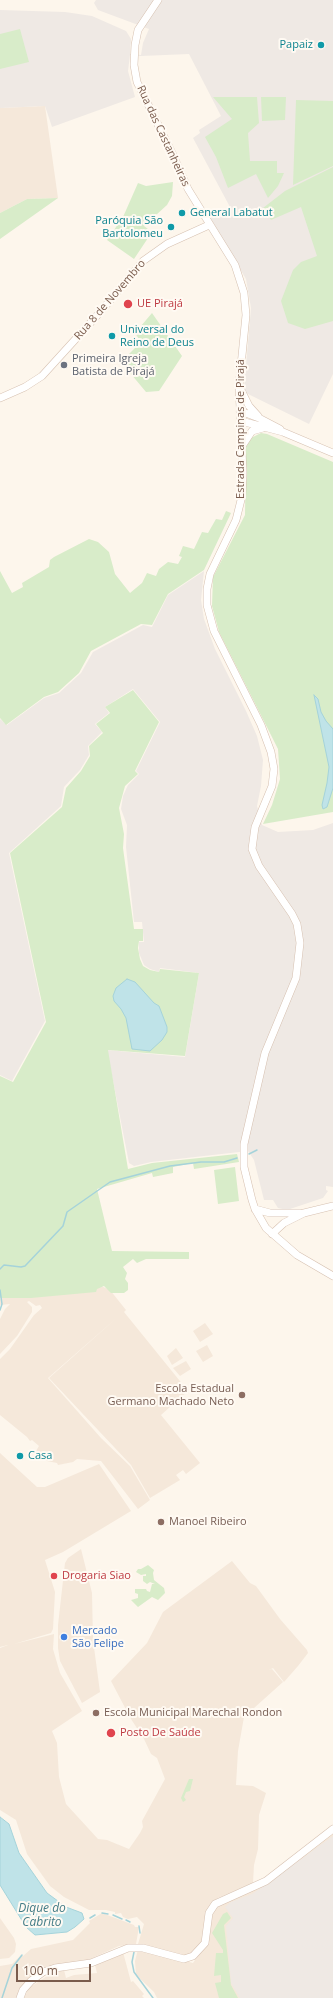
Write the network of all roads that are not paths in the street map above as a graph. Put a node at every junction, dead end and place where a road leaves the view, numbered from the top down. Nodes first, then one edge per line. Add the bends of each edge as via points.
1 (158, 0) edge
2 (209, 225) junction
3 (239, 386) junction
4 (0, 398) edge
5 (240, 411) junction
6 (259, 418) junction
7 (241, 421) junction
8 (269, 429) junction
9 (284, 432) junction
10 (242, 447) junction
11 (333, 453) edge
12 (333, 1206) edge
13 (255, 1210) junction
14 (304, 1213) junction
15 (272, 1234) junction
16 (333, 1276) edge
17 (333, 1829) edge
18 (20, 1998) edge

1 - 2 main road, Rua das Castanheiras via 138,30 135,74 188,189
2 - 3 main road, Estrada Campinas de Pirajá via 235,265 244,293 246,315
2 - 4 main road, Rua 8 de Novembro via 167,244 143,261 42,376
3 - 5 main road, Estrada Campinas de Pirajá
3 - 6 main road
5 - 6 main road
5 - 7 main road, Estrada Campinas de Pirajá
6 - 9 main road
7 - 8 main road
7 - 10 main road, Estrada Campinas de Pirajá
8 - 9 main road
8 - 10 main road via 260,428 252,431
9 - 11 main road
10 - 13 main road, Estrada Campinas de Pirajá via 241,504 210,574 207,605 214,631 261,725 271,752 274,769 272,786 255,827 252,849 259,866 292,914 299,934 300,950 292,990 270,1038 247,1132 244,1158
12 - 14 main road
13 - 14 main road
13 - 15 main road, Estrada Campinas de Pirajá
14 - 15 main road via 284,1223
15 - 16 main road, Estrada Campinas de Pirajá via 297,1254
17 - 18 main road via 266,1881 215,1904 209,1913 205,1943 193,1956 184,1958 143,1948 128,1948 91,1963 43,1972 30,1981

